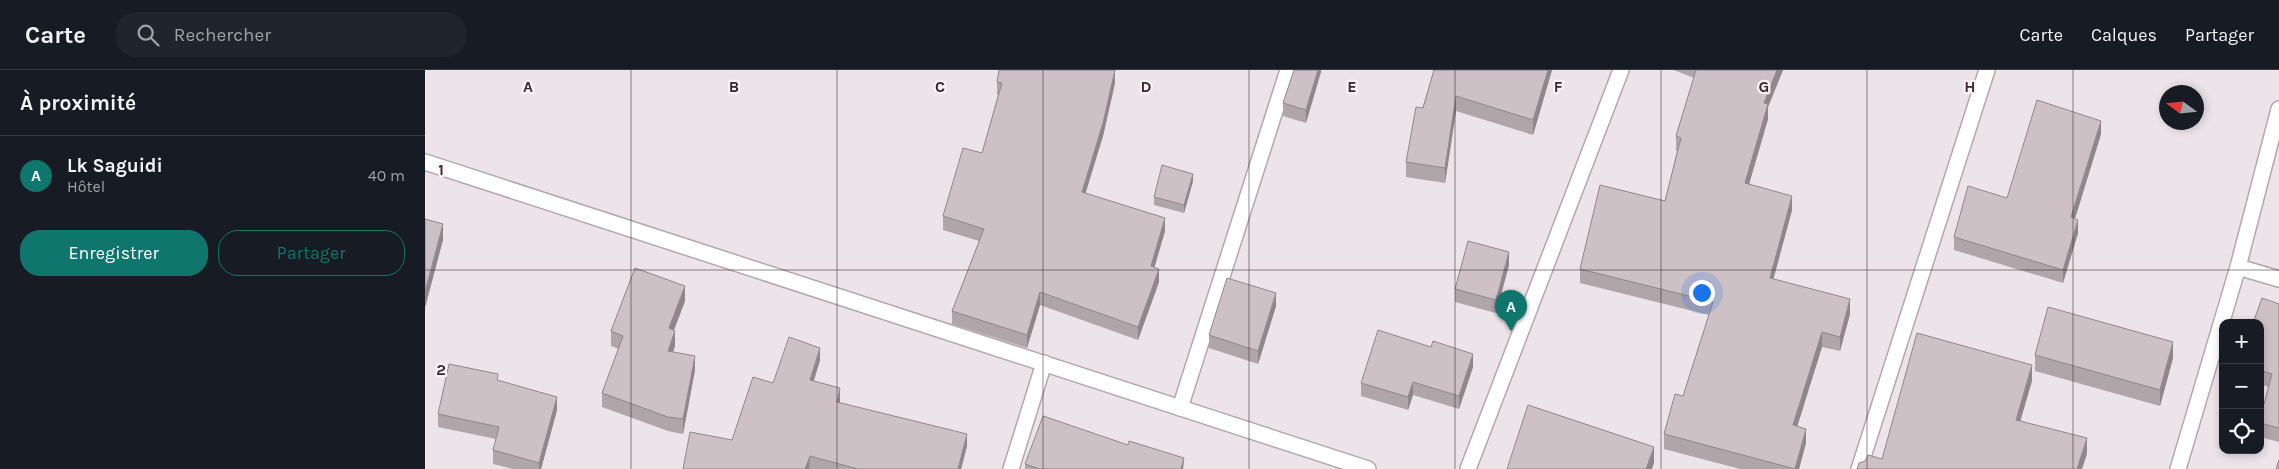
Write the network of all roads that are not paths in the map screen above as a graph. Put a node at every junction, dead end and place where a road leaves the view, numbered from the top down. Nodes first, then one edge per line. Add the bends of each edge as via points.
1 (1287, 70) edge
2 (1621, 70) edge
3 (1987, 70) edge
4 (2279, 109) edge
5 (425, 162) edge
6 (2237, 267) junction
7 (2279, 279) edge
8 (1045, 363) junction
9 (1180, 408) junction
10 (1011, 469) edge
11 (1368, 469) edge
12 (1468, 469) edge
13 (1859, 469) edge
14 (2178, 469) edge

1 - 9 street
2 - 12 street
3 - 13 street
4 - 6 street
5 - 8 street
6 - 7 street
6 - 14 street
8 - 9 street
8 - 10 street
9 - 11 street

